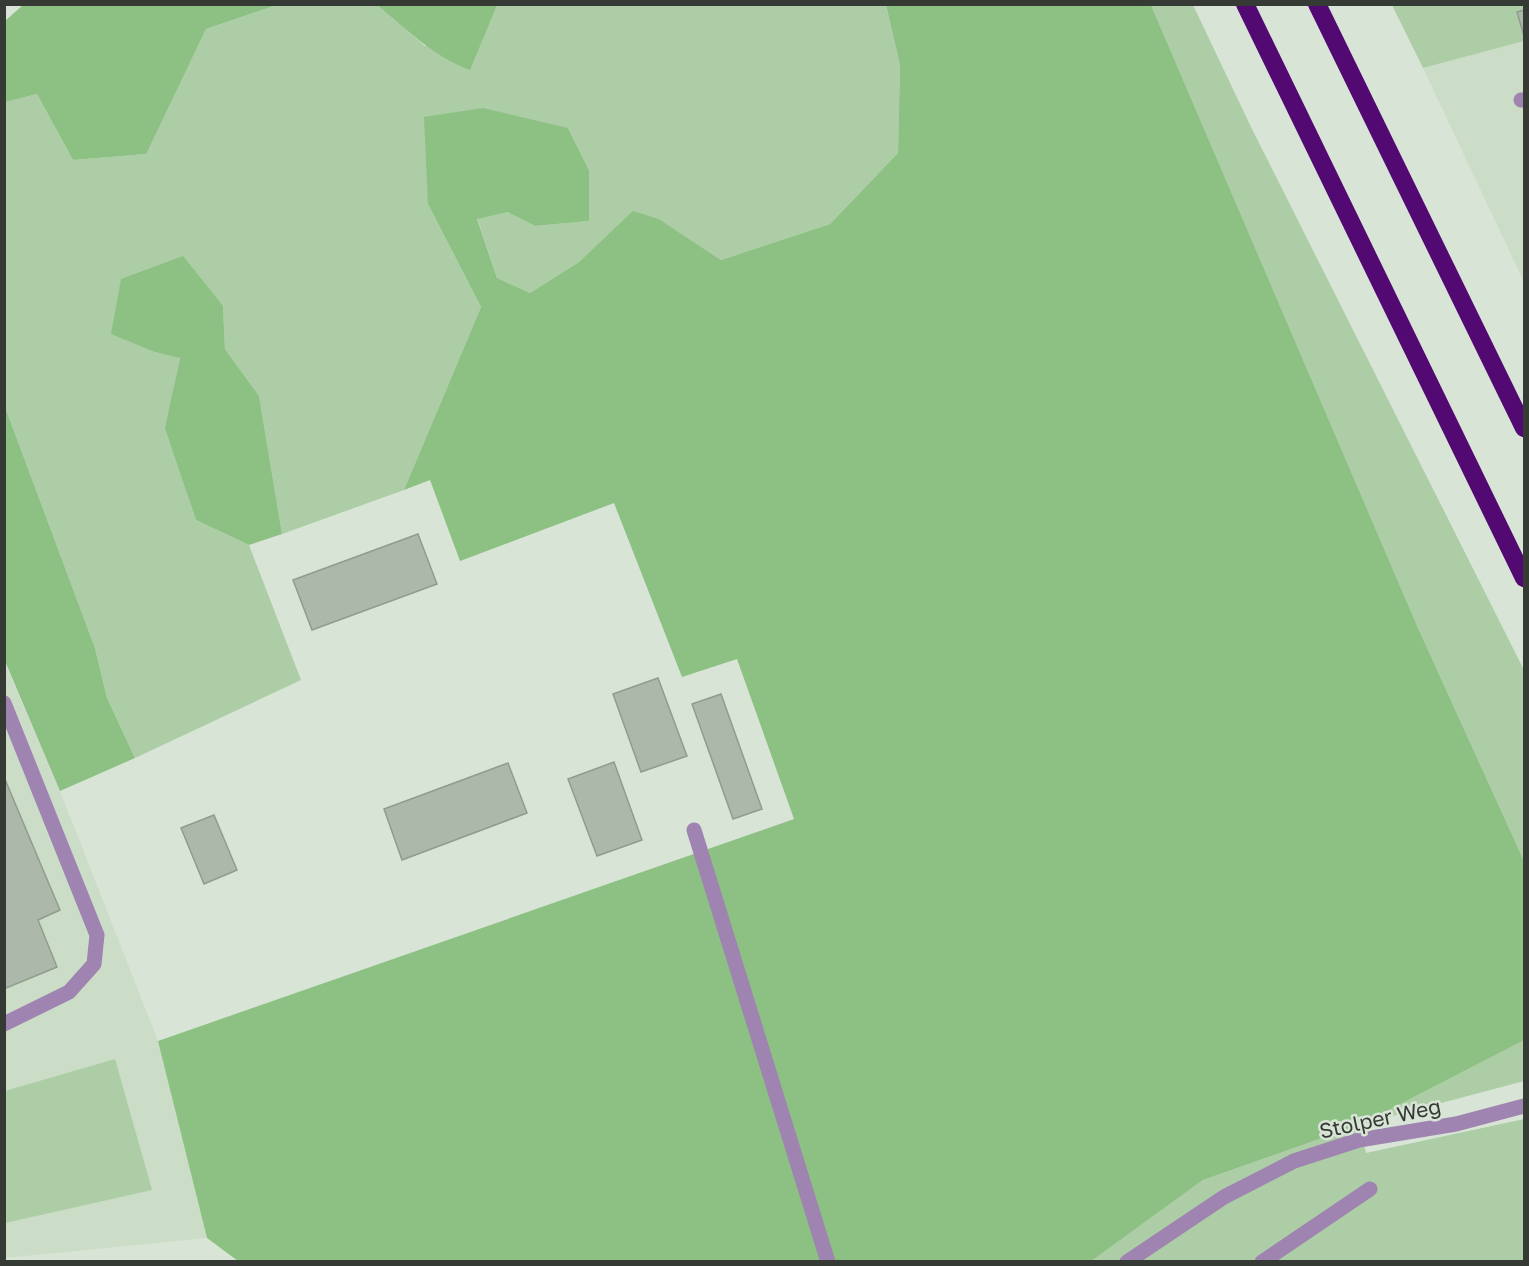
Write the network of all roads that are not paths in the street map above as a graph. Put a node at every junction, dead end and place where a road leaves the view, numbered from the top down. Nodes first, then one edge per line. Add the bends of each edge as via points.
1 (1245, 4) edge
2 (1317, 4) edge
3 (1524, 428) edge
4 (1524, 578) edge
5 (4, 703) edge
6 (694, 830) dead end
7 (4, 1024) edge
8 (1524, 1106) edge
9 (1370, 1189) dead end
10 (828, 1262) edge
11 (1127, 1262) edge
12 (1262, 1262) edge

1 - 4 highway
2 - 3 highway
5 - 7 street via 97,935 94,964 69,992
6 - 10 street
8 - 11 street, Stolper Weg via 1456,1124 1359,1140 1294,1161 1224,1197
9 - 12 street

